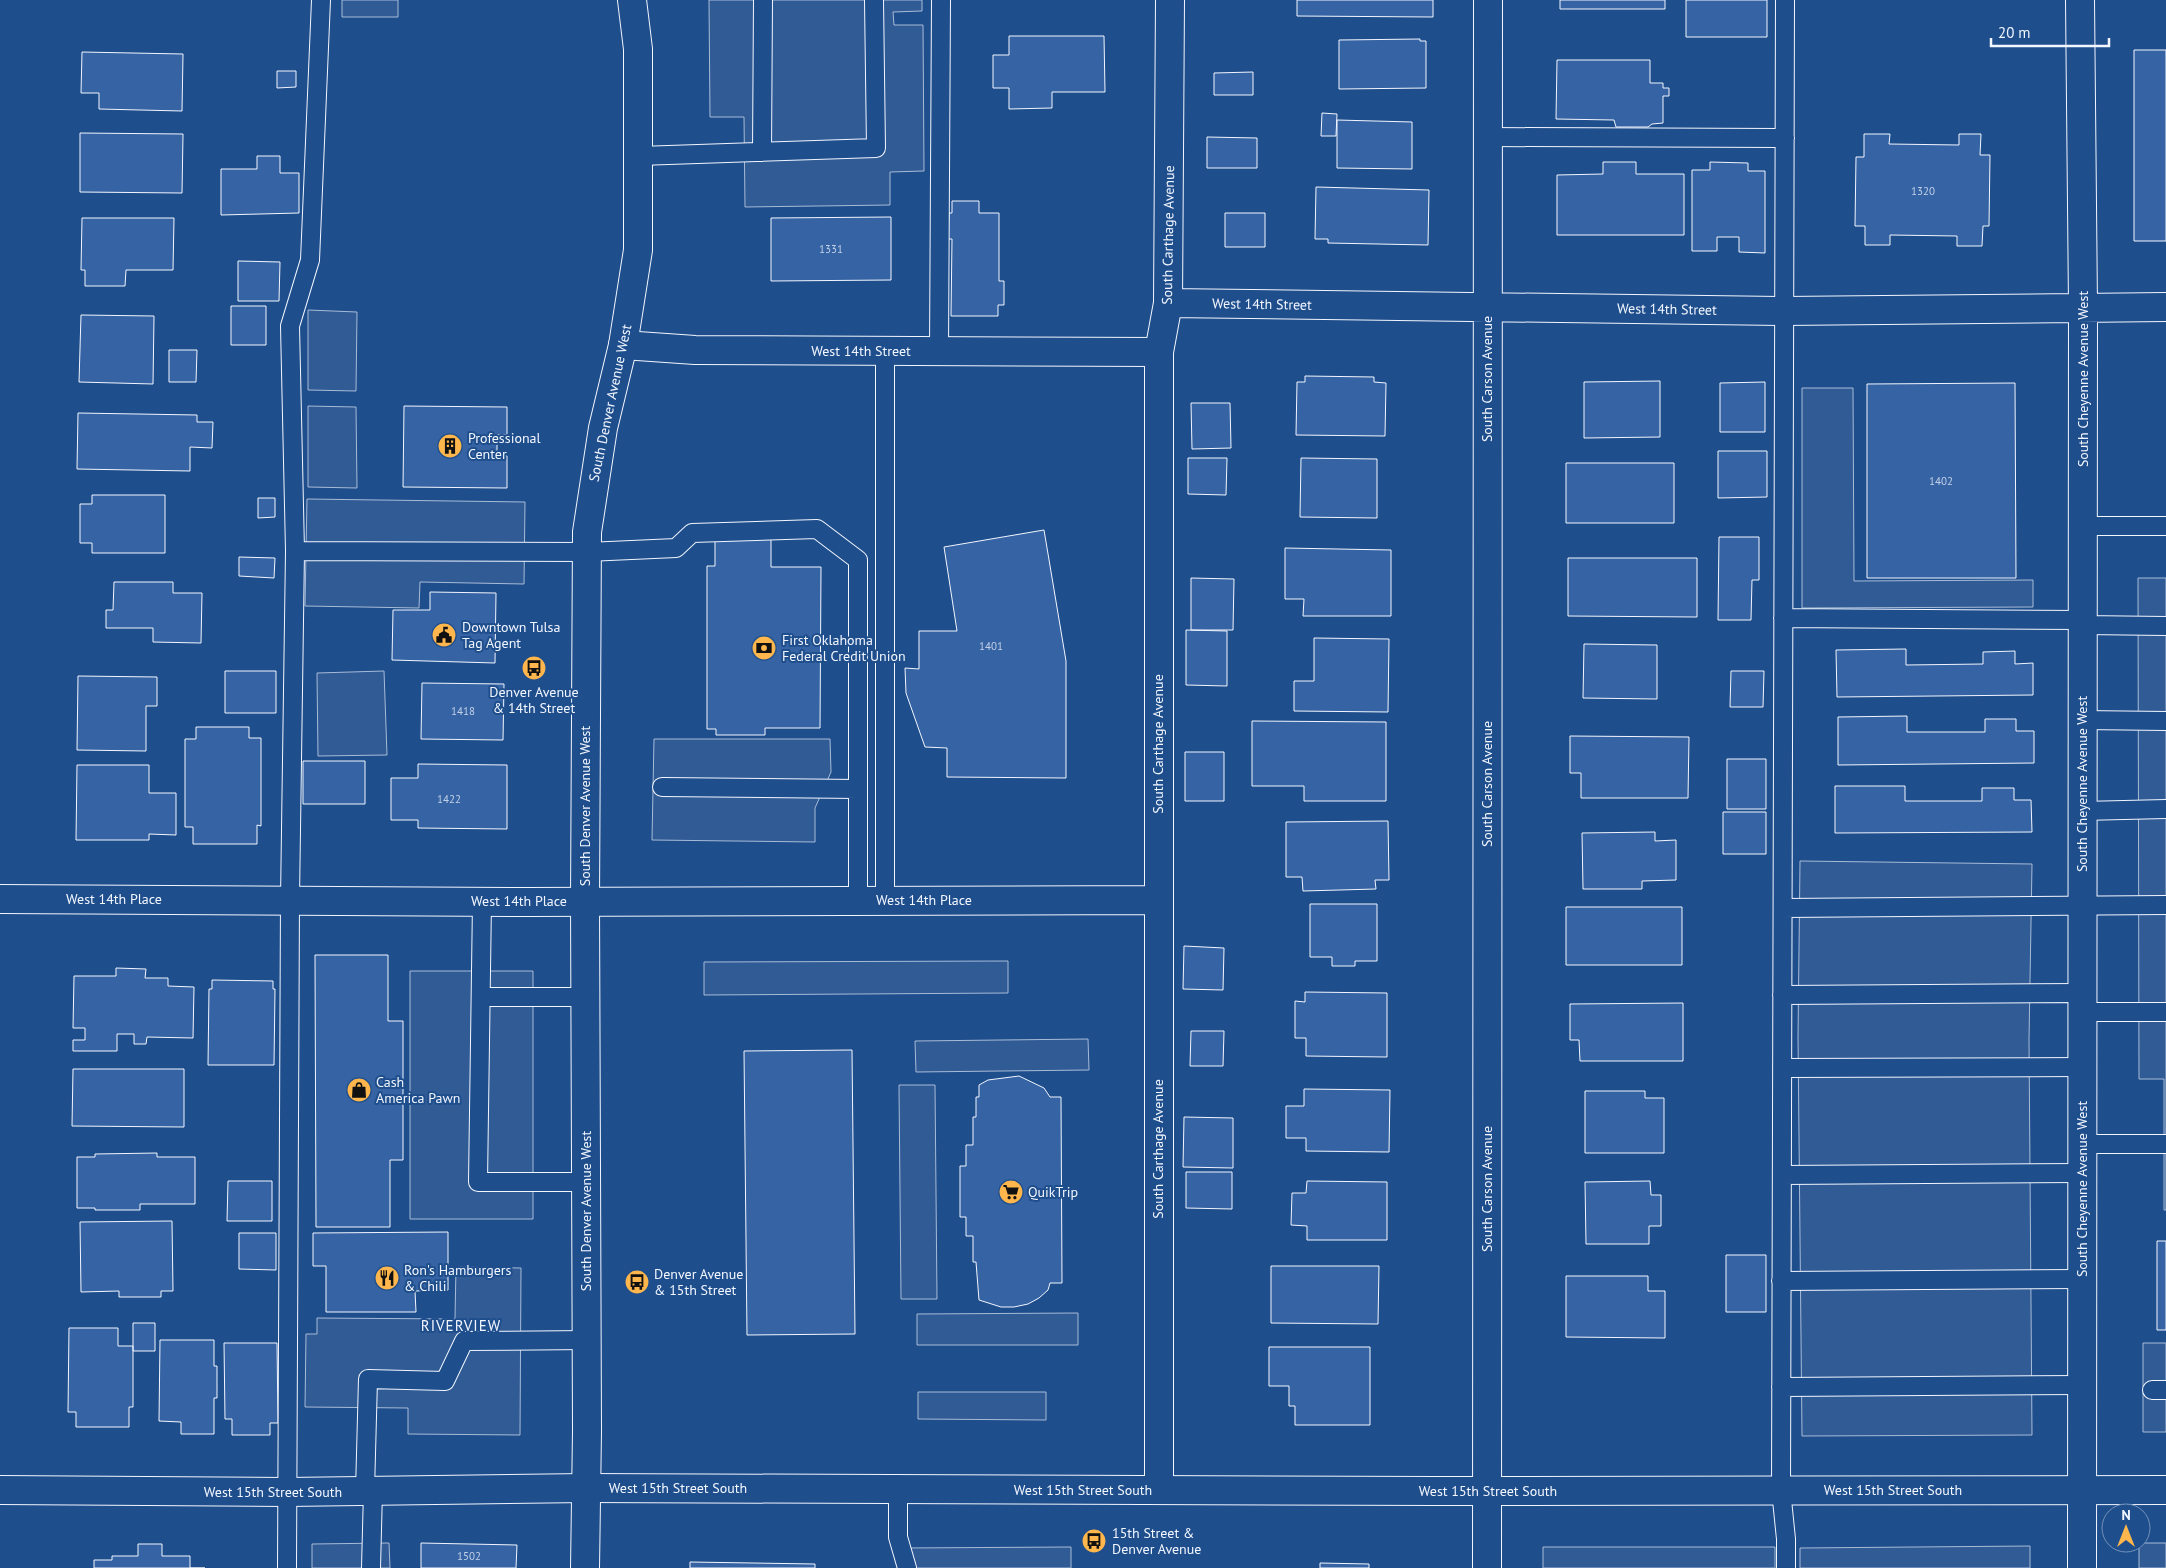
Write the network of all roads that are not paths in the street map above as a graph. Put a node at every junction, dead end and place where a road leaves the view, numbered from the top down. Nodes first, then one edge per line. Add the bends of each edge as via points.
1 (321, 0) edge
2 (632, 0) edge
3 (642, 0) edge
4 (764, 0) edge
5 (874, 0) edge
6 (941, 0) edge
7 (1170, 0) edge
8 (1488, 0) edge
9 (1785, 0) edge
10 (2080, 0) edge
11 (638, 49) junction
12 (1488, 138) junction
13 (1785, 138) junction
14 (762, 152) junction
15 (639, 156) junction
16 (1168, 303) junction
17 (2083, 307) junction
18 (2166, 307) edge
19 (1487, 308) junction
20 (1784, 311) junction
21 (623, 345) junction
22 (885, 351) junction
23 (939, 351) junction
24 (1159, 352) junction
25 (2083, 526) junction
26 (2166, 526) edge
27 (295, 551) junction
28 (587, 552) junction
29 (1783, 618) junction
30 (2083, 623) junction
31 (2166, 626) edge
32 (2082, 720) junction
33 (2166, 721) edge
34 (662, 787) dead end
35 (858, 789) junction
36 (2166, 809) edge
37 (2082, 811) junction
38 (0, 899) edge
39 (290, 899) junction
40 (858, 900) junction
41 (885, 900) junction
42 (1158, 900) junction
43 (482, 901) junction
44 (585, 902) junction
45 (2166, 905) edge
46 (2082, 906) junction
47 (1783, 908) junction
48 (1782, 995) junction
49 (481, 997) junction
50 (585, 997) junction
51 (2082, 1002) junction
52 (2166, 1012) edge
53 (2082, 1067) junction
54 (1782, 1068) junction
55 (2082, 1144) junction
56 (2166, 1144) edge
57 (2082, 1173) junction
58 (1782, 1175) junction
59 (586, 1182) junction
60 (2082, 1280) junction
61 (1781, 1281) junction
62 (587, 1340) junction
63 (2082, 1385) junction
64 (1781, 1387) junction
65 (586, 1488) junction
66 (898, 1489) junction
67 (0, 1490) edge
68 (1159, 1490) junction
69 (1781, 1490) junction
70 (2082, 1490) junction
71 (2166, 1490) edge
72 (369, 1491) junction
73 (1487, 1491) junction
74 (287, 1492) junction
75 (287, 1568) edge
76 (372, 1568) edge
77 (585, 1568) edge
78 (907, 1568) edge
79 (1487, 1568) edge
80 (1786, 1568) edge
81 (2082, 1568) edge

1 - 27 lane via 310,260 290,326
2 - 11 street, South Denver Avenue West
3 - 11 street, South Denver Avenue West
4 - 14 lane
5 - 14 lane via 876,148
6 - 23 lane
7 - 16 street, South Carthage Avenue
8 - 12 street, South Carson Avenue
9 - 13 lane
10 - 17 street, South Cheyenne Avenue West
11 - 15 street, South Denver Avenue West
12 - 13 lane
12 - 19 street, South Carson Avenue
13 - 20 lane
14 - 15 lane
15 - 21 street, South Denver Avenue West via 638,250
16 - 19 street, West 14th Street
16 - 24 street, South Carthage Avenue
17 - 18 street, West 14th Street
17 - 20 street, West 14th Street
17 - 25 street, South Cheyenne Avenue West
19 - 20 street, West 14th Street
19 - 73 street, South Carson Avenue
20 - 29 lane
21 - 22 street, West 14th Street via 696,350
21 - 28 street, South Denver Avenue West via 601,436
22 - 23 street, West 14th Street
22 - 41 lane
23 - 24 street, West 14th Street
24 - 42 street, South Carthage Avenue
25 - 26 lane
25 - 30 street, South Cheyenne Avenue West
27 - 28 lane
27 - 39 lane
28 - 35 lane via 676,548 692,533 817,530 858,560
28 - 44 street, South Denver Avenue West
29 - 30 lane
29 - 47 lane
30 - 31 lane
30 - 32 street, South Cheyenne Avenue West
32 - 33 lane
32 - 37 street, South Cheyenne Avenue West
34 - 35 lane
35 - 40 lane
36 - 37 lane
37 - 46 street, South Cheyenne Avenue West
38 - 39 street, West 14th Place
39 - 43 street, West 14th Place
39 - 74 lane
40 - 41 street, West 14th Place
40 - 44 street, West 14th Place
41 - 42 street, West 14th Place
42 - 68 street, South Carthage Avenue
43 - 44 street, West 14th Place
43 - 49 lane
44 - 50 street, South Denver Avenue West
45 - 46 lane
46 - 47 lane
46 - 51 street, South Cheyenne Avenue West
47 - 48 lane
48 - 51 lane
48 - 54 lane
49 - 50 lane
49 - 59 lane via 478,1182
50 - 59 street, South Denver Avenue West
51 - 52 lane
51 - 53 street, South Cheyenne Avenue West
53 - 54 lane
53 - 55 street, South Cheyenne Avenue West
54 - 58 lane
55 - 56 lane
55 - 57 street, South Cheyenne Avenue West
57 - 58 lane
57 - 60 street, South Cheyenne Avenue West
58 - 61 lane
59 - 62 street, South Denver Avenue West
60 - 61 lane
60 - 63 street, South Cheyenne Avenue West
61 - 64 lane
62 - 65 street, South Denver Avenue West
62 - 72 lane via 464,1341 445,1381 368,1379
63 - 64 lane
63 - 70 street, South Cheyenne Avenue West
64 - 69 lane
65 - 66 street, West 15th Street South
65 - 72 street, West 15th Street South
65 - 77 street, South Denver Avenue West
66 - 68 street, West 15th Street South
66 - 78 lane via 898,1538
67 - 74 street, West 15th Street South
68 - 73 street, West 15th Street South
69 - 70 street, West 15th Street South
69 - 73 street, West 15th Street South
69 - 80 lane
70 - 71 street, West 15th Street South
70 - 81 street, South Cheyenne Avenue West
72 - 74 street, West 15th Street South
72 - 76 lane
73 - 79 street, South Carson Avenue
74 - 75 lane

